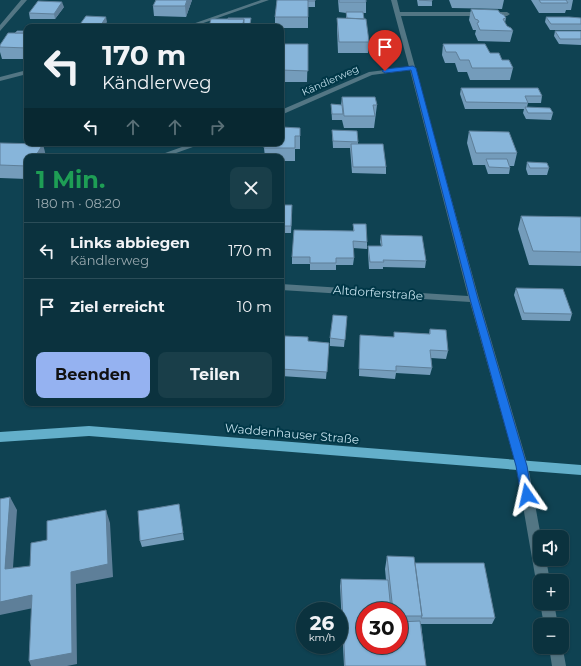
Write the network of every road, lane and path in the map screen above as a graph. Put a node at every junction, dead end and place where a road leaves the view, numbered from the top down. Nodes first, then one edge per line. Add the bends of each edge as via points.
1 (24, 0) edge
2 (266, 0) edge
3 (394, 0) edge
4 (398, 14) junction
5 (507, 14) dead end
6 (196, 24) edge
7 (0, 29) edge
8 (413, 68) junction
9 (24, 73) edge
10 (0, 79) edge
11 (284, 112) edge
12 (191, 146) edge
13 (167, 154) edge
14 (284, 287) edge
15 (474, 299) junction
16 (0, 437) edge
17 (522, 466) junction
18 (581, 470) edge
19 (542, 574) edge
20 (557, 654) edge
21 (559, 666) edge

1 - 7 street
2 - 6 street
3 - 4 street
4 - 5 street
4 - 8 street
8 - 11 street, Kändlerweg via 371,73
8 - 15 street
9 - 10 street
12 - 13 street
14 - 15 street, Altdorferstraße
15 - 17 street
16 - 17 main road, Waddenhauser Straße via 89,431
17 - 18 main road, Waddenhauser Straße
17 - 19 street
20 - 21 street

